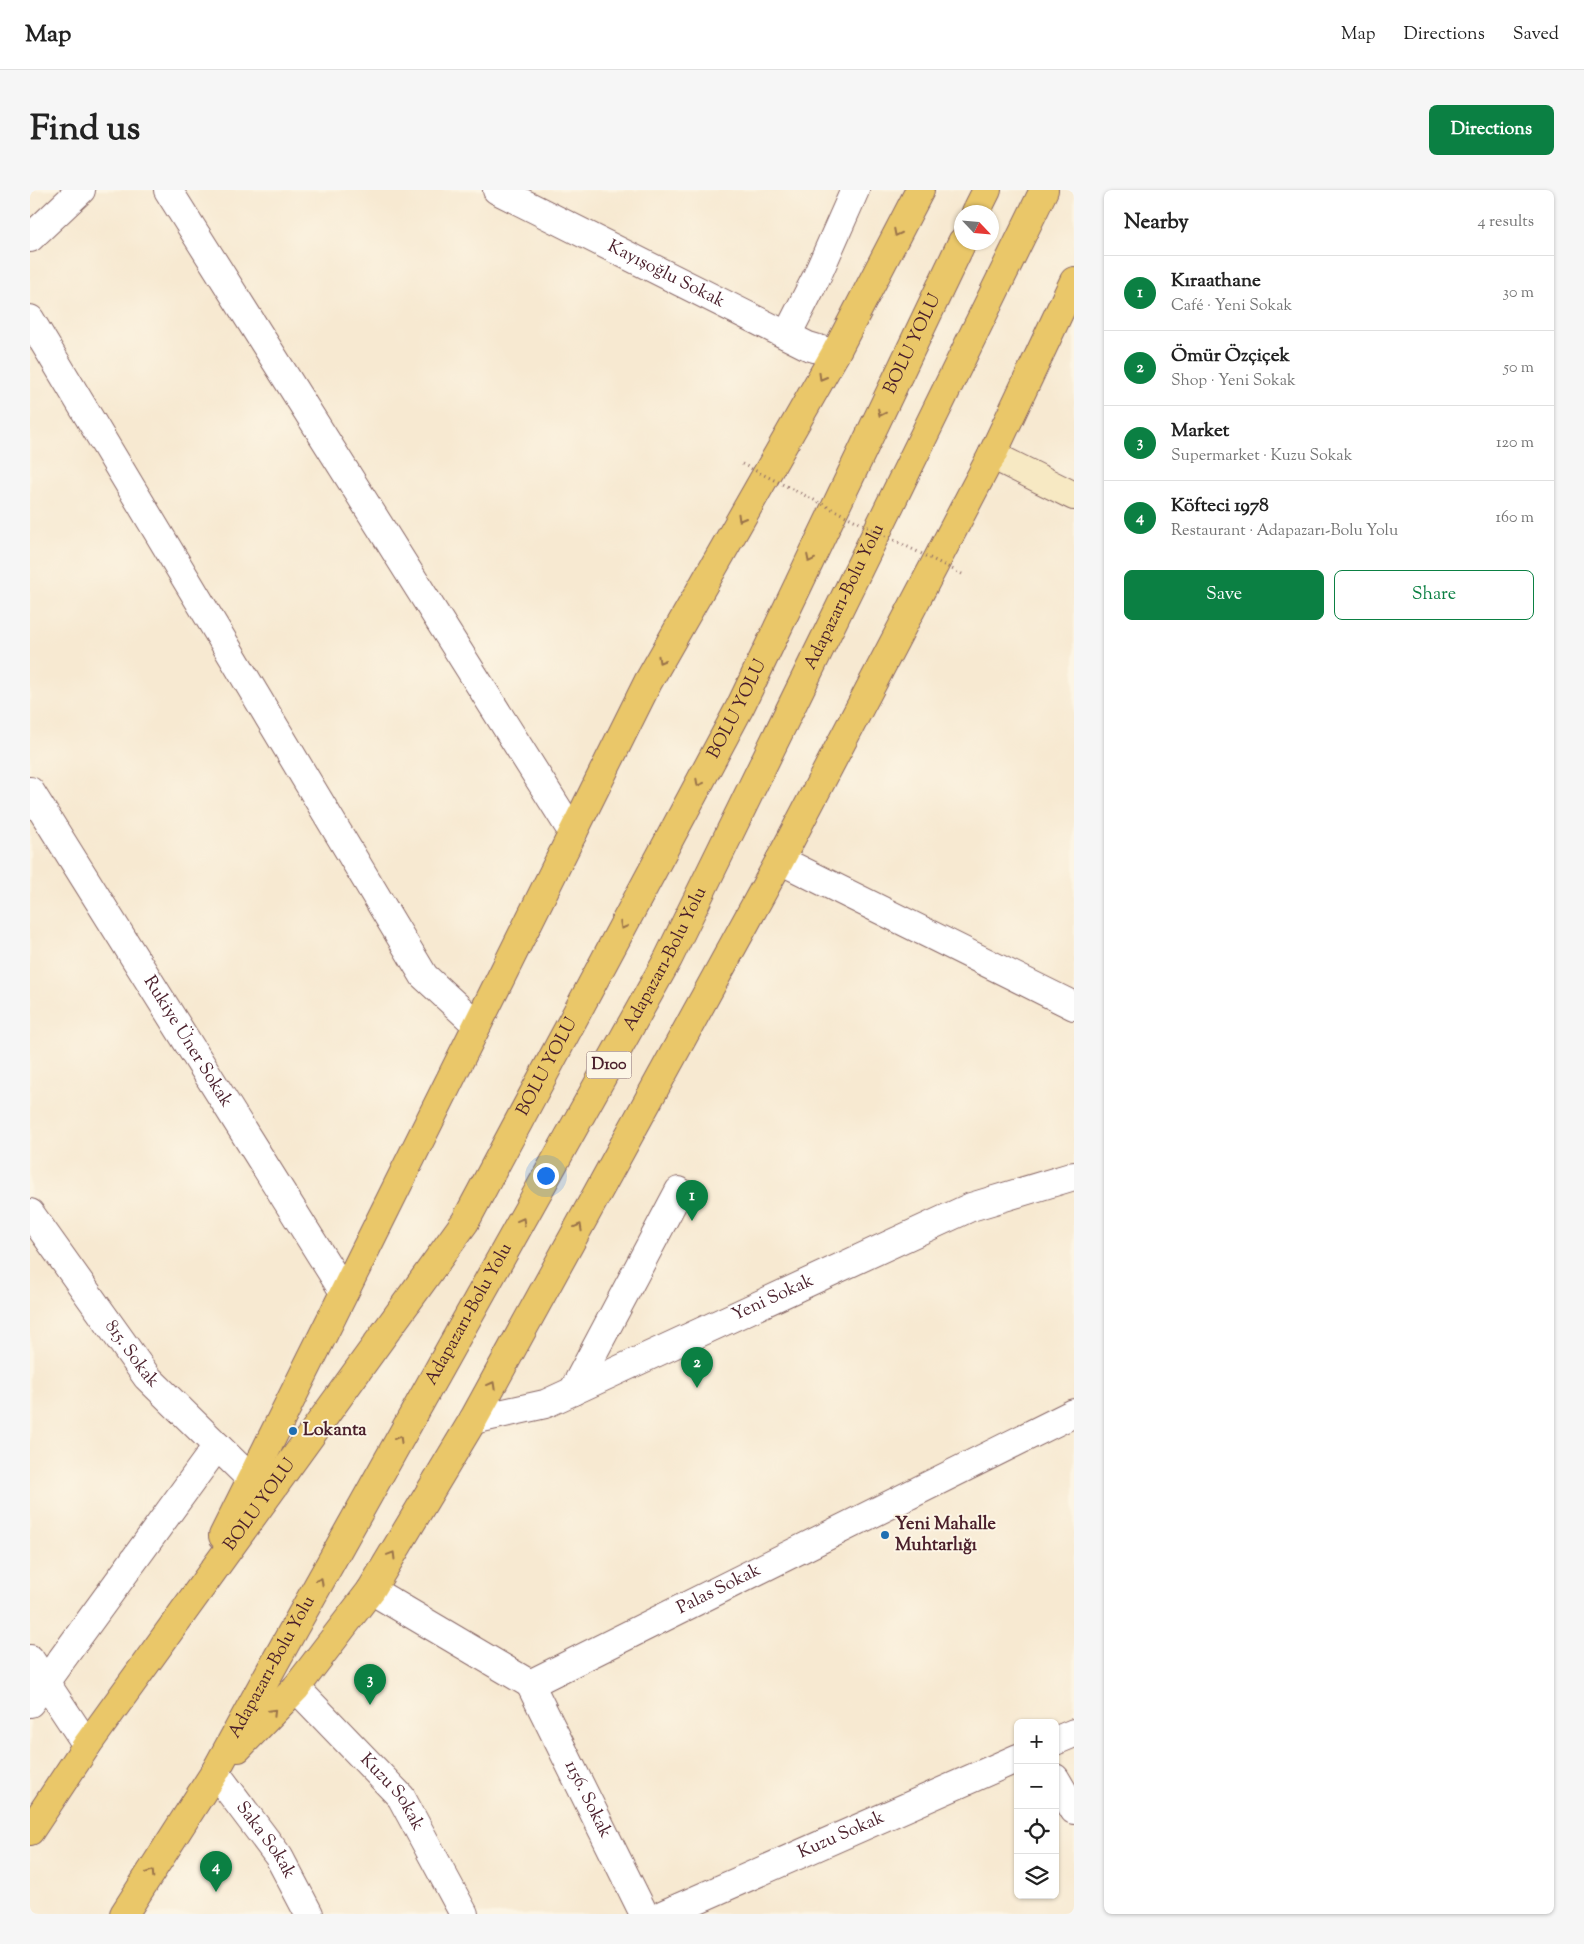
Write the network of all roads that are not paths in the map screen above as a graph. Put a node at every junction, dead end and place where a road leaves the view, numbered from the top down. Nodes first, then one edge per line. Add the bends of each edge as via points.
1 (81, 190) edge
2 (168, 190) edge
3 (497, 190) edge
4 (855, 190) edge
5 (920, 190) edge
6 (987, 190) edge
7 (1044, 190) edge
8 (980, 205) edge
9 (30, 238) edge
10 (958, 250) edge
11 (1074, 282) edge
12 (30, 318) edge
13 (787, 335) junction
14 (835, 354) junction
15 (992, 455) junction
16 (1074, 496) edge
17 (30, 791) edge
18 (573, 833) junction
19 (780, 860) junction
20 (1074, 1006) edge
21 (477, 1025) junction
22 (1074, 1176) edge
23 (679, 1191) dead end
24 (30, 1212) edge
25 (344, 1292) junction
26 (573, 1391) junction
27 (1074, 1413) edge
28 (473, 1420) junction
29 (217, 1446) junction
30 (251, 1479) junction
31 (371, 1590) junction
32 (187, 1608) junction
33 (30, 1659) edge
34 (530, 1684) junction
35 (296, 1688) junction
36 (38, 1692) edge
37 (1074, 1733) edge
38 (1059, 1739) edge
39 (81, 1754) junction
40 (1014, 1760) edge
41 (215, 1772) junction
42 (1059, 1785) edge
43 (30, 1800) edge
44 (1074, 1810) edge
45 (30, 1831) edge
46 (124, 1914) edge
47 (309, 1914) edge
48 (464, 1914) edge
49 (644, 1914) edge
50 (664, 1914) edge

1 - 9 street
2 - 18 street
3 - 13 street, Kayışoğlu Sokak
4 - 13 street
5 -> 14 highway
6 - 8 highway
41 -> 7 highway, Adapazarı-Bolu Yolu / D100 via 668,959
10 -> 32 highway, BOLU YOLU via 741,705 465,1222
11 - 15 highway
12 - 21 street via 424,976
13 - 14 street, Kayışoğlu Sokak
14 -> 18 highway via 648,682
15 - 16 street
15 - 19 highway
17 - 25 street, Rukiye Üner Sokak
18 - 21 highway
19 - 20 street
28 -> 19 highway
21 - 25 highway
22 - 26 street, Yeni Sokak via 971,1207
23 - 26 street
24 - 29 street, 815. Sokak via 147,1377
25 - 30 highway
26 - 28 street, Yeni Sokak via 546,1404
27 - 34 street, Palas Sokak
31 -> 28 highway
29 - 30 street, 815. Sokak
29 - 36 street
30 - 32 highway
31 - 34 street
31 - 35 highway
32 - 39 highway, BOLU YOLU
33 - 36 street
34 - 49 street, 1156. Sokak
41 -> 35 highway
35 - 48 street, Kuzu Sokak via 401,1797
36 - 39 street
37 - 38 street
39 - 43 highway
39 - 45 highway, BOLU YOLU
40 - 50 street, Kuzu Sokak
46 -> 41 highway, Adapazarı-Bolu Yolu / D100
41 - 47 street, Saka Sokak via 279,1857
42 - 44 street

